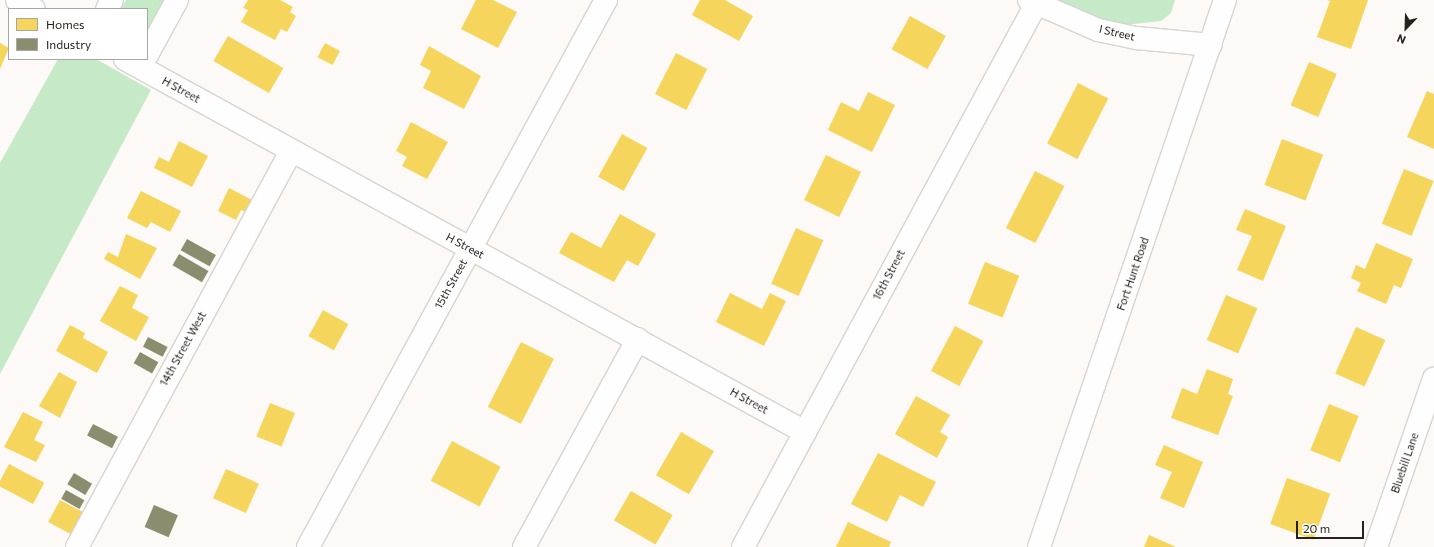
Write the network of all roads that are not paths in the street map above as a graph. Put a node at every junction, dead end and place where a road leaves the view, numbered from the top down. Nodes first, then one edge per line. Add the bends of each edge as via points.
1 (17, 0) edge
2 (177, 0) edge
3 (606, 0) edge
4 (1225, 0) edge
5 (1032, 2) edge
6 (32, 8) edge
7 (1211, 44) junction
8 (148, 46) edge
9 (139, 60) edge
10 (291, 152) junction
11 (471, 249) junction
12 (638, 339) junction
13 (1434, 379) edge
14 (805, 432) junction
15 (77, 547) edge
16 (308, 547) edge
17 (524, 547) edge
18 (743, 547) edge
19 (1039, 547) edge
20 (1376, 547) edge

1 - 6 street
2 - 8 street
3 - 11 street, 15th Street
4 - 7 street, Fort Hunt Road
5 - 7 street, I Street via 1098,30 1137,38
5 - 14 street, 16th Street
7 - 19 street, Fort Hunt Road
9 - 10 street, H Street
10 - 11 street, H Street
10 - 15 street, 14th Street West
11 - 12 street, H Street
11 - 16 street, 15th Street
12 - 14 street, H Street
12 - 17 street
13 - 20 street, Bluebill Lane
14 - 18 street, 16th Street

